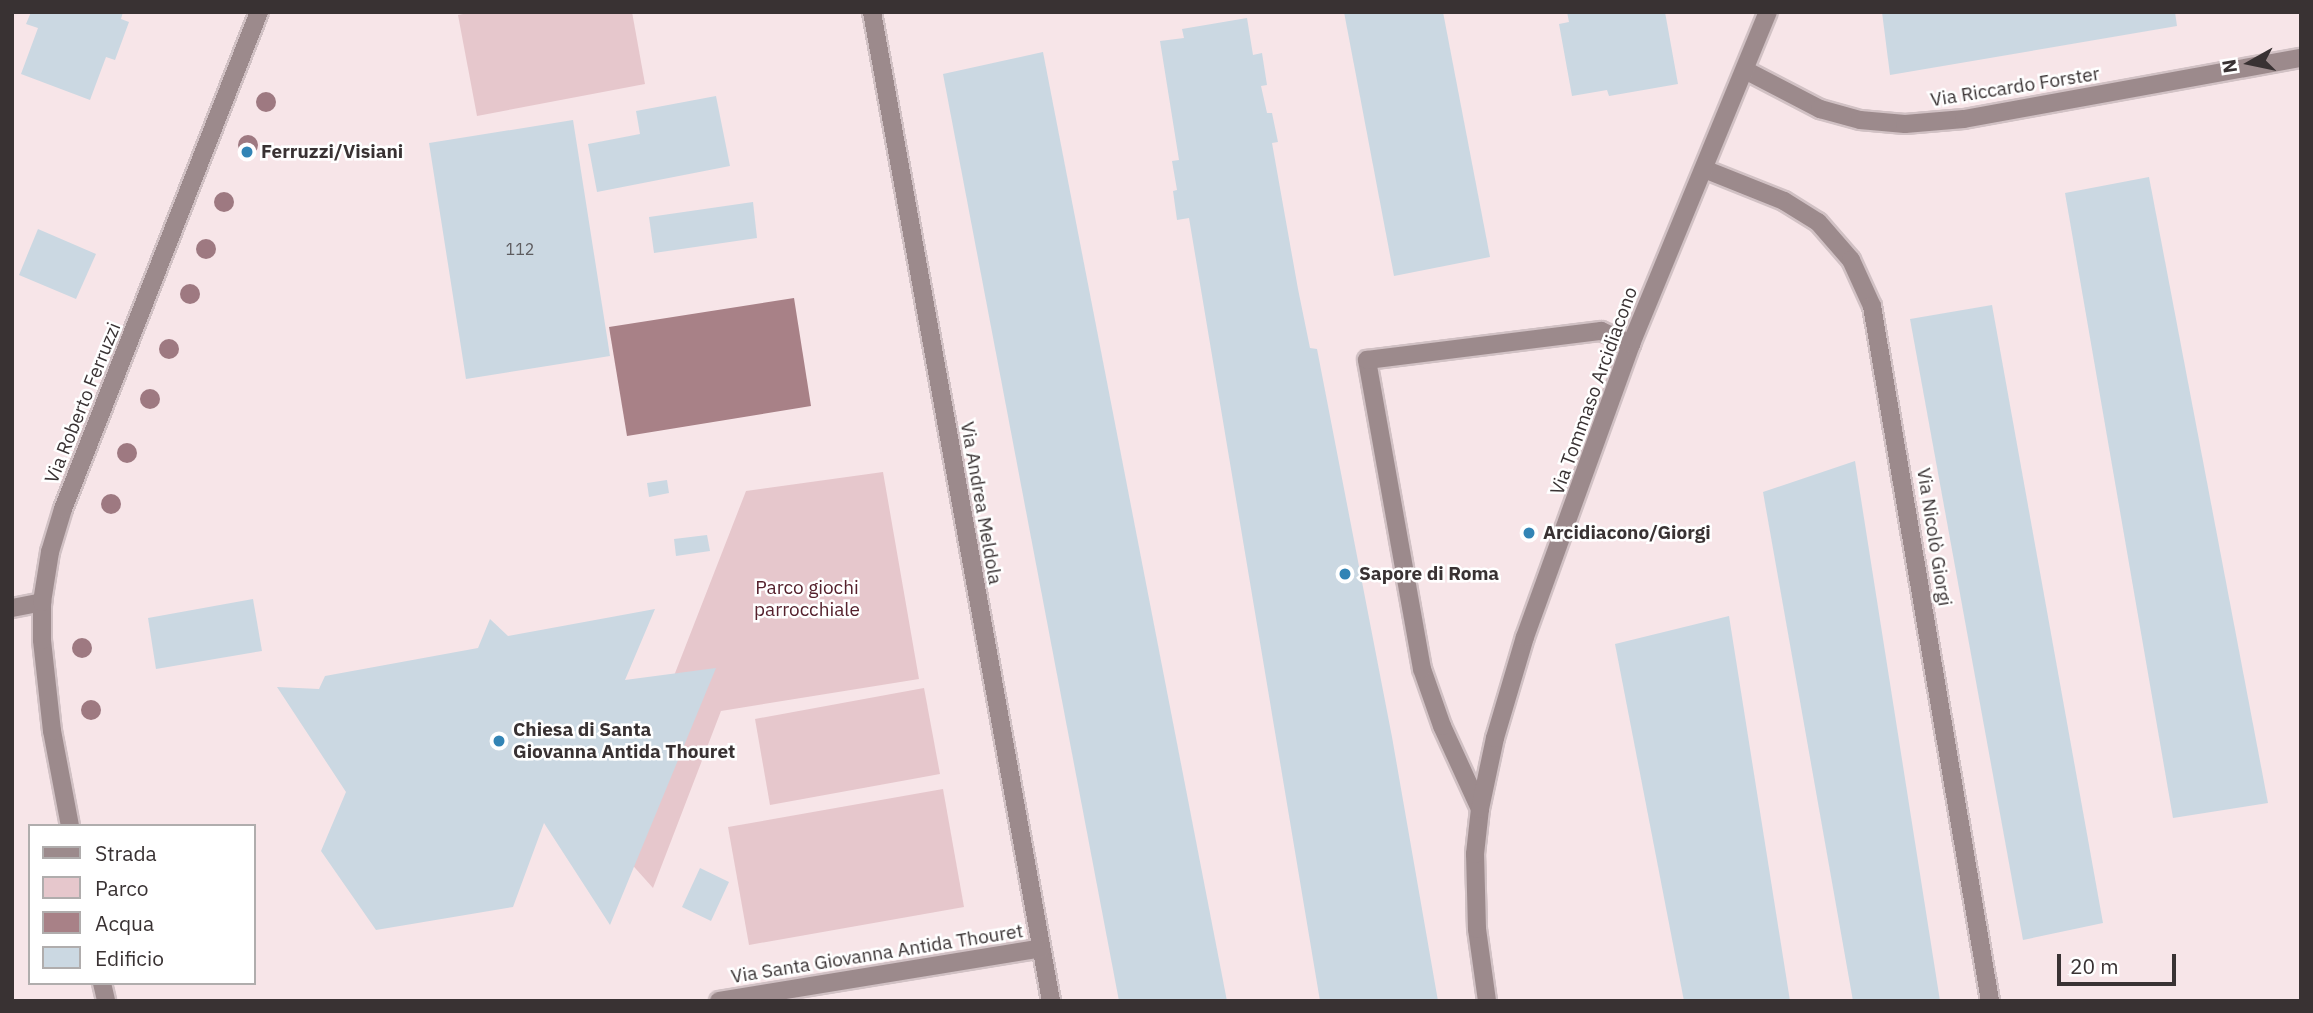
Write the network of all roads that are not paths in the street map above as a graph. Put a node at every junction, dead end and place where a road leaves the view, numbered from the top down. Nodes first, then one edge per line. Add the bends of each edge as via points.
1 (259, 12) edge
2 (872, 12) edge
3 (1768, 12) edge
4 (2301, 58) edge
5 (1745, 70) junction
6 (1704, 169) junction
7 (1631, 344) junction
8 (42, 602) junction
9 (12, 608) edge
10 (1480, 809) junction
11 (70, 824) edge
12 (1041, 948) junction
13 (719, 1001) edge
14 (1051, 1001) edge
15 (1487, 1001) edge
16 (1990, 1001) edge

1 - 8 street, Via Roberto Ferruzzi via 63,509
2 - 12 street, Via Andrea Meldola
3 - 5 street, Via Tommaso Arcidiacono
4 - 5 street, Via Riccardo Forster via 1964,119 1905,124 1820,110
5 - 6 street, Via Tommaso Arcidiacono
6 - 7 street, Via Tommaso Arcidiacono
6 - 16 street, Via Nicolò Giorgi via 1805,212 1838,241 1867,292 1879,334
7 - 10 street, Via Tommaso Arcidiacono via 1525,637
7 - 10 street via 1601,331 1367,360 1422,669
8 - 9 street
8 - 11 street, Via Roberto Ferruzzi via 46,682
10 - 15 street, Via Tommaso Arcidiacono via 1474,887
12 - 13 street, Via Santa Giovanna Antida Thouret
12 - 14 street, Via Andrea Meldola

